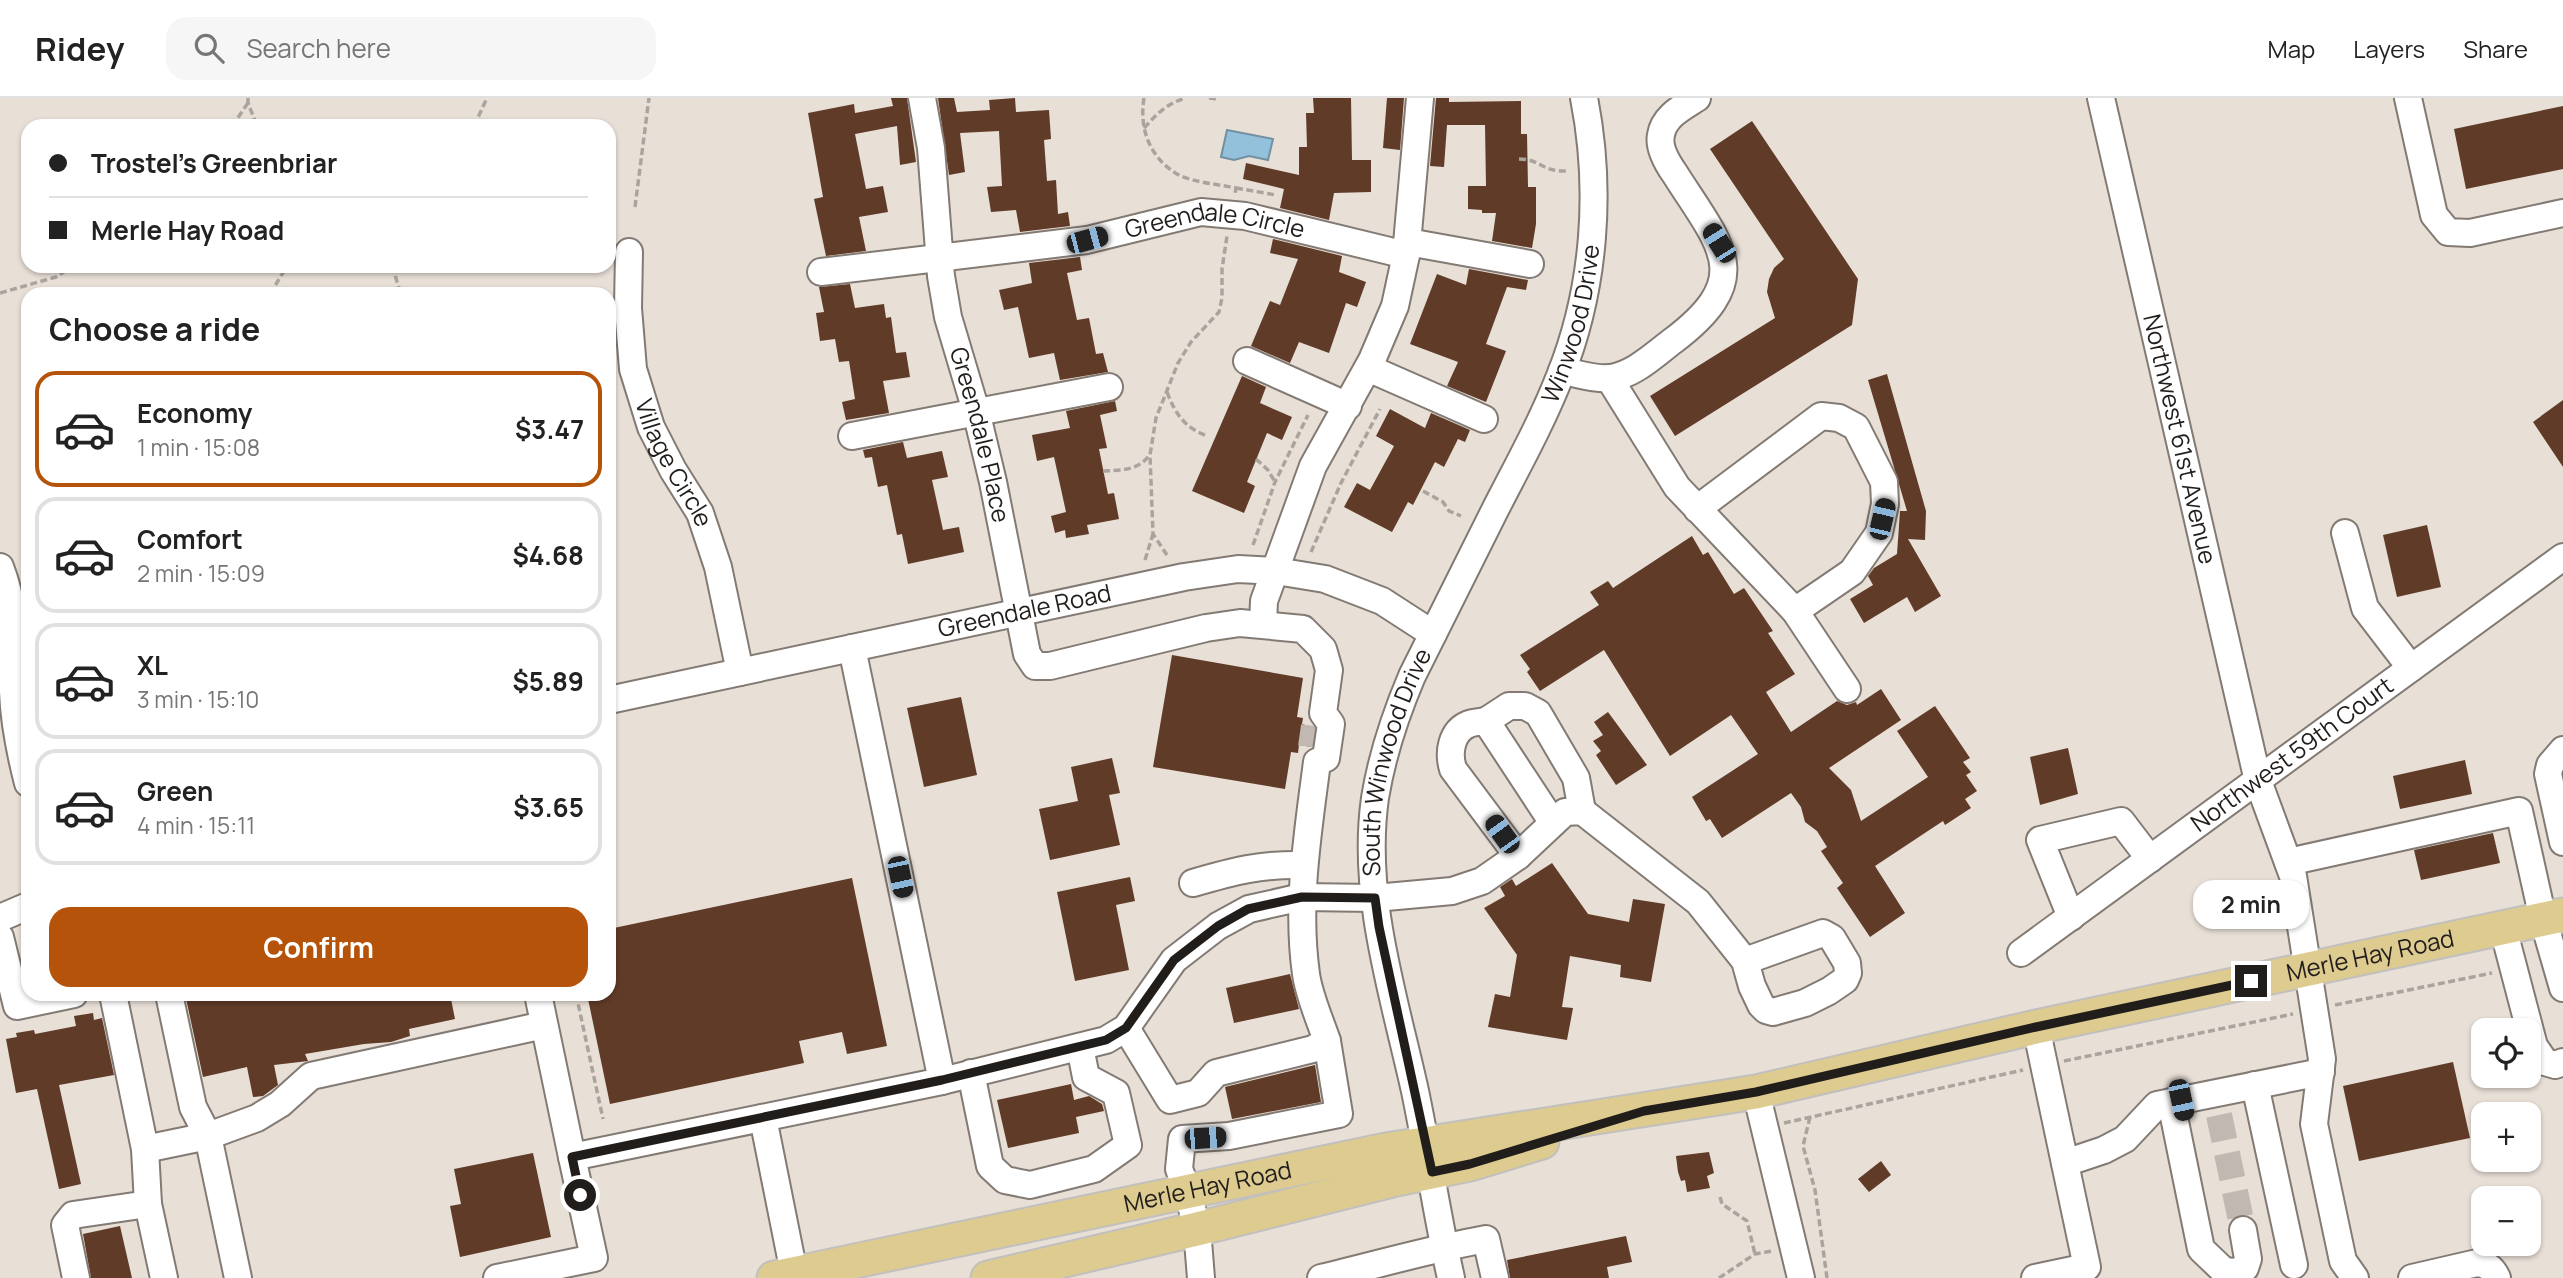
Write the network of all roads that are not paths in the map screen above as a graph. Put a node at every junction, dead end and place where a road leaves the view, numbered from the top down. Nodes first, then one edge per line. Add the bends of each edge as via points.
1 (922, 98) edge
2 (1420, 98) edge
3 (1584, 98) edge
4 (1697, 98) edge
5 (2101, 98) edge
6 (2408, 98) edge
7 (2563, 212) edge
8 (1407, 248) junction
9 (629, 251) dead end
10 (940, 258) junction
11 (1530, 264) dead end
12 (821, 272) dead end
13 (1247, 361) dead end
14 (1368, 368) junction
15 (1562, 371) junction
16 (1609, 378) junction
17 (1109, 387) dead end
18 (1348, 406) junction
19 (976, 411) junction
20 (1484, 419) dead end
21 (852, 436) dead end
22 (1697, 509) junction
23 (1485, 532) joint
24 (2345, 533) dead end
25 (2563, 557) edge
26 (0, 566) edge
27 (1276, 571) junction
28 (1795, 611) junction
29 (1018, 613) junction
30 (1263, 624) junction
31 (1433, 634) junction
32 (852, 648) junction
33 (2411, 668) junction
34 (740, 672) junction
35 (1847, 689) dead end
36 (616, 699) edge
37 (1486, 721) junction
38 (21, 750) edge
39 (2563, 750) edge
40 (2258, 781) junction
41 (1583, 811) junction
42 (1553, 823) junction
43 (2563, 842) edge
44 (1518, 856) junction
45 (2150, 859) junction
46 (2288, 862) junction
47 (1303, 865) junction
48 (1194, 883) dead end
49 (1302, 897) junction
50 (1375, 898) junction
51 (21, 909) edge
52 (2071, 917) junction
53 (2553, 917) edge
54 (0, 918) edge
55 (2503, 928) junction
56 (0, 937) edge
57 (2021, 953) dead end
58 (1745, 961) dead end
59 (2306, 970) junction
60 (2563, 988) edge
61 (41, 1001) edge
62 (114, 1001) edge
63 (170, 1001) edge
64 (539, 1001) edge
65 (544, 1025) junction
66 (2036, 1027) junction
67 (1126, 1028) junction
68 (1327, 1041) junction
69 (1080, 1047) junction
70 (2563, 1062) edge
71 (2321, 1072) junction
72 (971, 1073) junction
73 (942, 1080) junction
74 (2255, 1085) junction
75 (1756, 1092) junction
76 (1170, 1100) junction
77 (2176, 1101) junction
78 (763, 1118) junction
79 (208, 1136) junction
80 (1182, 1139) junction
81 (145, 1149) junction
82 (572, 1157) junction
83 (1429, 1158) junction
84 (2065, 1163) junction
85 (1188, 1192) junction
86 (148, 1204) junction
87 (1197, 1229) junction
88 (2243, 1230) tunnel mouth
89 (1444, 1246) junction
90 (2294, 1265) dead end
91 (788, 1277) edge
92 (76, 1278) edge
93 (164, 1278) edge
94 (238, 1278) edge
95 (497, 1278) edge
96 (988, 1278) edge
97 (1201, 1278) edge
98 (1321, 1278) edge
99 (1451, 1278) edge
100 (1494, 1278) edge
101 (1801, 1278) edge
102 (2035, 1278) edge
103 (2355, 1278) edge
104 (2412, 1278) edge
105 (2497, 1278) edge

1 - 10 street, Greendale Place
2 - 8 street
3 - 15 street, Winwood Drive via 1593,168 1593,220 1588,273
4 - 16 street via 1670,116 1660,135 1665,158 1719,243 1722,285 1712,305 1693,325 1636,368
5 - 40 street, Northwest 61st Avenue
6 - 7 street via 2434,215 2448,232 2470,233
8 - 10 street, Greendale Circle via 1234,201 1087,240
8 - 11 street, Greendale Circle
8 - 14 street via 1395,306
9 - 34 street, Village Circle via 634,369 651,427 704,524 719,567
10 - 12 street
10 - 19 street, Greendale Place via 948,317
13 - 18 street
14 - 18 street
14 - 20 street
15 - 16 street
15 - 23 street, Winwood Drive
16 - 22 street via 1677,487
17 - 19 street
18 - 27 street via 1313,466
19 - 21 street
19 - 29 street, Greendale Place
22 - 28 street
22 - 28 street via 1821,416 1856,427 1884,482 1879,533 1852,572
23 - 31 street, South Winwood Drive
24 - 33 street via 2365,608
25 - 33 street, Northwest 59th Court
26 - 38 street via 14,630 13,688
27 - 29 street, Greendale Road via 1238,569 1184,577
27 - 30 street via 1264,601
27 - 31 street, Greendale Road via 1325,579 1382,601
28 - 35 street
29 - 30 street, Greendale Place via 1027,654 1035,666 1206,628
29 - 32 street, Greendale Road
30 - 47 street via 1303,629 1323,649 1329,671 1316,737
31 - 50 street, South Winwood Drive via 1395,717 1383,758 1372,842
32 - 34 street, Greendale Road
32 - 73 street
33 - 40 street, Northwest 59th Court
34 - 36 street, Greendale Road
37 - 41 street via 1509,706 1525,706 1538,713 1576,778
37 - 42 street
37 - 44 street via 1468,724 1455,735 1449,755 1453,769
39 - 43 street via 2548,774
40 - 45 street, Northwest 59th Court
40 - 46 street, Northwest 61st Avenue
41 - 42 street via 1565,812
41 - 58 street via 1698,902
42 - 44 street
44 - 50 street via 1482,881 1452,891
45 - 52 street, Northwest 59th Court
45 - 52 street via 2121,821 2040,840
46 - 53 street via 2519,811
46 - 59 street, Northwest 61st Avenue
47 - 48 street via 1270,864
47 - 49 street
49 - 50 street
49 - 67 street via 1213,915
49 - 68 street via 1306,975
50 - 83 street, South Winwood Drive
51 - 54 street
52 - 57 street, Northwest 59th Court
53 - 55 main road, Merle Hay Road
53 - 60 street
55 - 59 main road, Merle Hay Road
55 - 70 street via 2534,1046 2545,1062
56 - 61 street via 17,1006
59 - 66 main road, Merle Hay Road
59 - 71 street, Northwest 61st Avenue
62 - 81 street
63 - 79 street via 193,1107
64 - 65 street
65 - 79 street via 311,1076 257,1118
65 - 82 street
66 - 75 main road, Merle Hay Road
66 - 84 street
67 - 69 street
67 - 76 street
68 - 76 street via 1313,1049 1216,1073 1198,1093
68 - 80 street via 1339,1114 1229,1136
69 - 72 street
69 - 72 street via 1086,1077 1116,1093 1128,1145 1094,1169 1030,1185 1005,1180 990,1166
71 - 74 street
71 - 103 street, Northwest 61st Avenue via 2314,1124 2343,1261
72 - 73 street
73 - 78 street
74 - 77 street via 2217,1104
74 - 90 street
75 - 83 main road, Merle Hay Road via 1644,1111
75 - 101 street
76 - 80 street
77 - 84 street via 2157,1105 2124,1139
77 - 88 street via 2215,1263 2224,1271 2245,1268
78 - 82 street
78 - 91 street
79 - 81 street
79 - 94 street
80 - 85 street via 1179,1169
81 - 86 street
82 - 95 street via 594,1258
83 - 85 main road, Merle Hay Road
83 - 87 main road, Merle Hay Road
83 - 89 street, South Winwood Drive
84 - 102 street via 2088,1267
85 - 87 street
85 - 91 main road, Merle Hay Road
86 - 92 street via 73,1215 65,1224
86 - 93 street
87 - 96 main road, Merle Hay Road
87 - 97 street
89 - 98 street
89 - 99 street, South Winwood Drive
89 - 100 street via 1486,1239
104 - 105 street via 2477,1263 2493,1270

